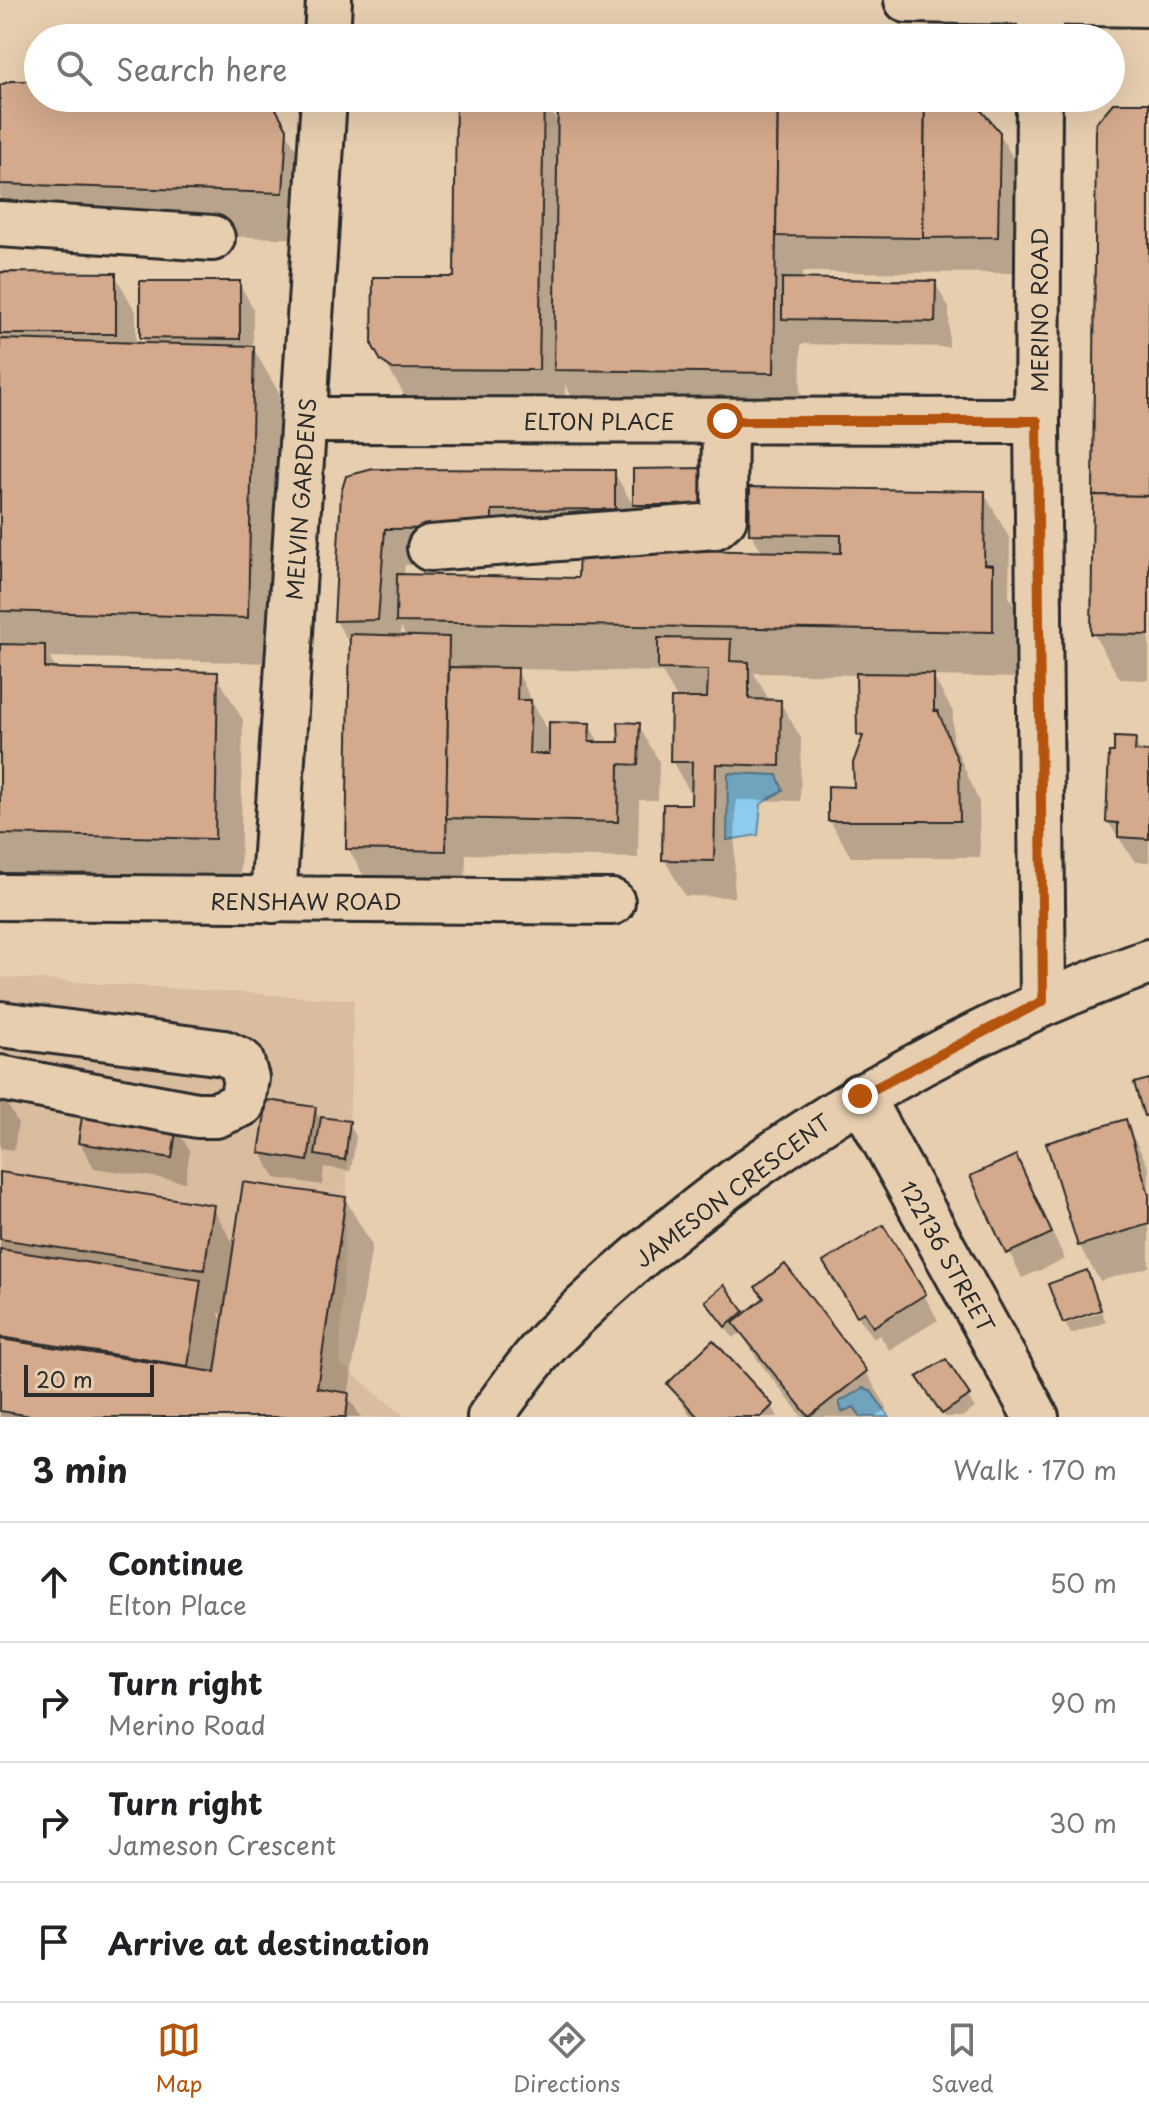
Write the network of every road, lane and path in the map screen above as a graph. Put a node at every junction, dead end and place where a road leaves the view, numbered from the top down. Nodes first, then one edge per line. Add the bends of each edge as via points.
1 (329, 0) edge
2 (907, 0) edge
3 (1149, 4) edge
4 (1040, 20) edge
5 (328, 24) edge
6 (323, 112) edge
7 (1039, 112) edge
8 (0, 224) edge
9 (212, 238) dead end
10 (306, 420) junction
11 (725, 421) junction
12 (1037, 421) junction
13 (430, 548) dead end
14 (0, 897) edge
15 (273, 900) junction
16 (612, 902) dead end
17 (1149, 962) edge
18 (1043, 1001) junction
19 (0, 1024) edge
20 (0, 1078) edge
21 (860, 1096) junction
22 (490, 1417) edge
23 (1036, 1417) edge

1 - 5 street
2 - 4 street
3 - 4 street
6 - 10 street, MELVIN GARDENS
7 - 12 street, MERINO ROAD
8 - 9 street
10 - 11 street, ELTON PLACE
10 - 15 street, MELVIN GARDENS
11 - 12 street, ELTON PLACE
11 - 13 street via 724,518 715,526
12 - 18 street, MERINO ROAD
14 - 15 street, RENSHAW ROAD
15 - 16 street, RENSHAW ROAD
17 - 18 street, JAMESON CRESCENT
18 - 21 street, JAMESON CRESCENT
19 - 20 street via 224,1053 241,1061 246,1078 242,1104 216,1115 197,1115
21 - 22 street, JAMESON CRESCENT via 657,1242 552,1338
21 - 23 street, 122136 STREET

